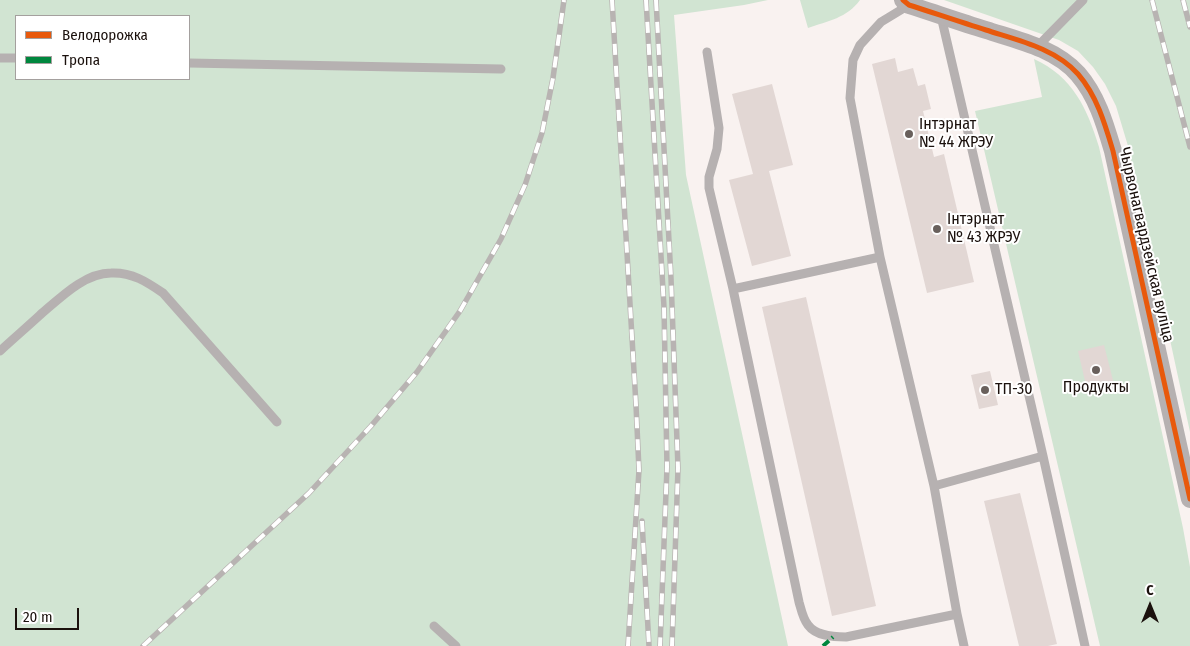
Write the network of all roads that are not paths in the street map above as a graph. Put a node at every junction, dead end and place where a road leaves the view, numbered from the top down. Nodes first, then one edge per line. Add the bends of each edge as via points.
1 (1083, 0) edge
2 (906, 2) edge
3 (941, 16) junction
4 (1037, 47) junction
5 (707, 52) dead end
6 (0, 58) edge
7 (15, 58) edge
8 (190, 63) edge
9 (500, 69) dead end
10 (880, 257) junction
11 (734, 289) junction
12 (0, 351) edge
13 (277, 422) dead end
14 (1043, 456) junction
15 (934, 486) junction
16 (1190, 499) edge
17 (957, 614) junction
18 (434, 626) dead end
19 (456, 646) edge
20 (964, 646) edge
21 (1085, 646) edge

1 - 4 lane
2 - 3 street, Чырвонагвардзейская вуліца
2 - 10 lane via 881,22 860,45 853,60 850,98
3 - 4 street, Чырвонагвардзейская вуліца
3 - 14 lane
4 - 16 street, Чырвонагвардзейская вуліца via 1063,61 1077,74 1098,106 1106,128
5 - 11 lane via 720,128 709,188
6 - 7 lane
8 - 9 lane
10 - 11 lane
10 - 15 lane
11 - 17 lane via 799,602 808,626 833,638 846,637
12 - 13 lane via 70,290 89,278 110,272 129,274 148,282 163,294
14 - 15 lane
14 - 21 lane
15 - 17 lane
17 - 20 lane
18 - 19 lane

